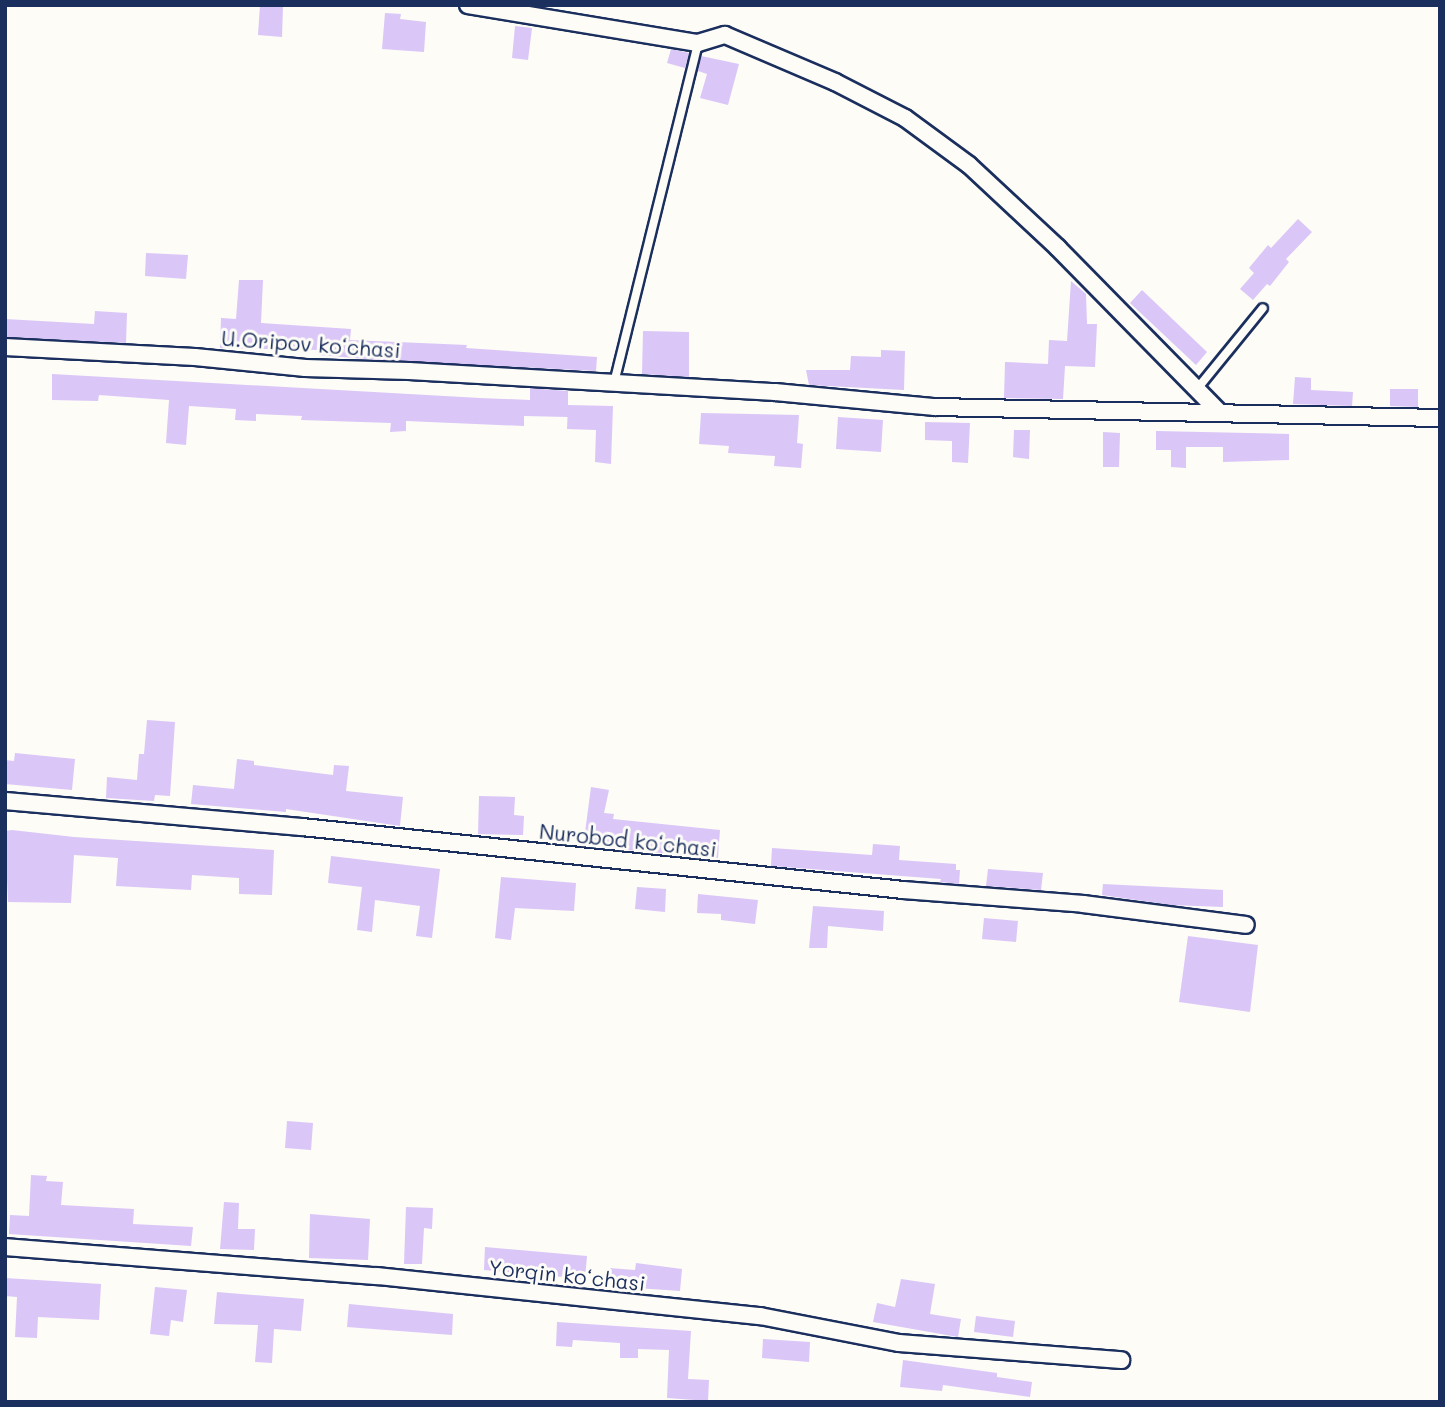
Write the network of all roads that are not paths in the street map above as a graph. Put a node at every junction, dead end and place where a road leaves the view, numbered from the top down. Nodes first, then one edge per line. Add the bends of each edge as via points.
1 (468, 5) edge
2 (698, 43) junction
3 (1263, 308) dead end
4 (5, 346) edge
5 (613, 385) junction
6 (1197, 389) junction
7 (1218, 411) junction
8 (1440, 418) edge
9 (5, 801) edge
10 (1246, 925) dead end
11 (5, 1247) edge
12 (1121, 1360) dead end

1 - 2 street
2 - 5 lane
2 - 6 street via 725,35 905,118 969,165
3 - 6 lane
4 - 5 street, U.Oripov koʻchasi
5 - 7 street, U.Oripov koʻchasi via 775,392 935,407
6 - 7 street
7 - 8 street, U.Oripov koʻchasi
9 - 10 street, Nurobod koʻchasi via 1083,904
11 - 12 street, Yorqin koʻchasi via 377,1276 760,1316 899,1343

